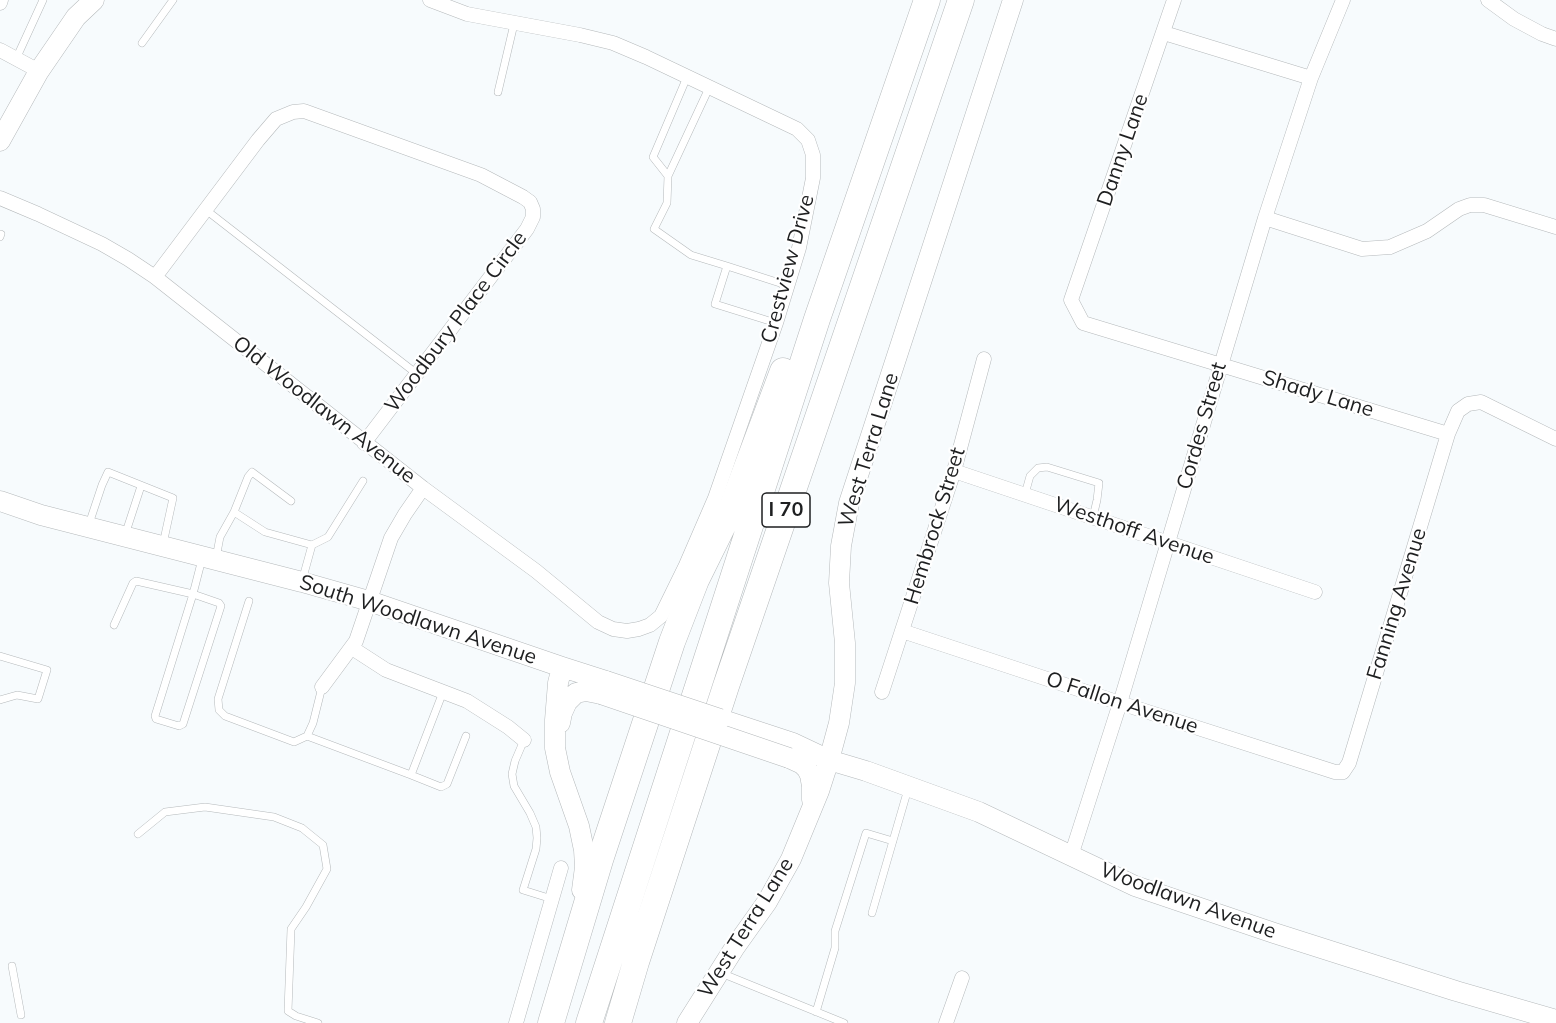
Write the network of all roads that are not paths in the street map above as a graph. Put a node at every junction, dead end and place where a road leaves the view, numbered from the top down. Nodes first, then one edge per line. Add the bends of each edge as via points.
1 (43, 0) edge
2 (94, 0) edge
3 (173, 0) edge
4 (430, 0) edge
5 (927, 0) edge
6 (961, 0) edge
7 (1013, 0) edge
8 (1174, 0) edge
9 (1343, 0) edge
10 (1488, 0) edge
11 (513, 24) junction
12 (1164, 33) junction
13 (1556, 39) edge
14 (142, 44) dead end
15 (0, 50) edge
16 (16, 59) junction
17 (39, 71) junction
18 (687, 77) junction
19 (1311, 78) junction
20 (709, 88) junction
21 (498, 92) dead end
22 (0, 141) edge
23 (668, 176) junction
24 (0, 198) edge
25 (206, 210) junction
26 (1265, 218) junction
27 (1556, 227) edge
28 (727, 266) junction
29 (155, 277) junction
30 (786, 285) junction
31 (1071, 300) joint
32 (818, 319) junction
33 (776, 322) junction
34 (984, 359) dead end
35 (1220, 364) junction
36 (417, 374) junction
37 (1448, 434) junction
38 (1556, 439) edge
39 (364, 442) junction
40 (954, 471) junction
41 (363, 481) dead end
42 (141, 486) junction
43 (423, 488) junction
44 (1025, 494) junction
45 (291, 501) dead end
46 (2, 504) edge
47 (234, 513) junction
48 (1093, 517) junction
49 (88, 527) junction
50 (124, 537) junction
51 (1168, 543) junction
52 (312, 545) junction
53 (162, 546) junction
54 (209, 558) junction
55 (302, 582) junction
56 (1315, 592) dead end
57 (193, 594) junction
58 (249, 601) dead end
59 (369, 601) junction
60 (114, 625) dead end
61 (639, 629) joint
62 (902, 631) junction
63 (352, 648) junction
64 (0, 656) edge
65 (562, 667) junction
66 (322, 687) joint
67 (604, 688) junction
68 (443, 692) junction
69 (882, 692) dead end
70 (0, 700) edge
71 (1120, 703) junction
72 (307, 736) junction
73 (466, 736) dead end
74 (524, 740) joint
75 (555, 748) junction
76 (791, 750) junction
77 (829, 760) junction
78 (1343, 772) joint
79 (411, 775) junction
80 (909, 787) junction
81 (812, 808) junction
82 (138, 834) dead end
83 (893, 841) junction
84 (1071, 856) junction
85 (561, 868) dead end
86 (552, 899) junction
87 (872, 913) dead end
88 (636, 962) junction
89 (12, 966) dead end
90 (719, 972) junction
91 (962, 978) dead end
92 (706, 992) junction
93 (816, 1012) junction
94 (21, 1015) dead end
95 (1556, 1020) edge
96 (318, 1023) edge
97 (516, 1023) edge
98 (543, 1023) edge
99 (551, 1023) edge
100 (589, 1023) edge
101 (618, 1023) edge
102 (629, 1023) edge
103 (687, 1023) edge
104 (704, 1023) edge
105 (844, 1023) edge
106 (946, 1023) edge

1 - 16 lane
2 - 17 street via 76,17
3 - 14 lane
4 - 11 street, Crestview Drive via 467,14
5 - 32 highway, I 70
6 - 88 highway, I 70
7 - 77 street, West Terra Lane via 849,503 839,583 845,683
8 - 12 street, Danny Lane
9 - 19 street, Cordes Street
10 - 13 street
11 - 18 street, Crestview Drive via 614,43
11 - 21 lane
12 - 19 street
12 - 31 street, Danny Lane
15 - 16 street
16 - 17 street
17 - 22 street
18 - 20 street, Crestview Drive
18 - 23 lane via 653,157
19 - 26 street, Cordes Street
20 - 23 lane
20 - 30 street, Crestview Drive via 797,129 808,140 813,155 813,178 799,248
23 - 28 lane via 667,203 654,229 691,255
24 - 29 street, Old Woodlawn Avenue via 102,244
25 - 29 street, Woodbury Place Circle
25 - 36 lane
25 - 36 street, Woodbury Place Circle via 276,119 304,111 481,175 530,202 533,217 527,229
26 - 27 street via 1362,249 1390,247 1427,231 1470,205 1484,205
26 - 35 street, Cordes Street
28 - 30 lane
28 - 33 lane via 715,304
29 - 39 street, Old Woodlawn Avenue
30 - 33 street, Crestview Drive
31 - 35 street, Shady Lane via 1083,322
32 - 99 highway via 789,356 732,507 696,580 676,632
32 - 100 highway, I 70
33 - 61 street, Crestview Drive via 715,498 686,565 661,616
34 - 40 street, Hembrock Street
35 - 37 street, Shady Lane
35 - 51 street, Cordes Street
36 - 39 street, Woodbury Place Circle
37 - 38 street via 1458,411 1481,402
37 - 78 street, Fanning Avenue
39 - 43 street, Old Woodlawn Avenue
40 - 44 street, Westhoff Avenue
40 - 62 street, Hembrock Street
41 - 52 lane via 328,537
42 - 49 lane via 108,472
42 - 50 lane
42 - 53 lane via 173,498
43 - 59 street via 391,538
43 - 61 street, Old Woodlawn Avenue via 536,571 597,622 613,629
44 - 48 street, Westhoff Avenue
44 - 48 lane via 1030,476 1038,468 1047,467 1099,483
45 - 47 lane via 252,472
46 - 49 street, South Woodlawn Avenue
47 - 52 lane via 265,532
47 - 54 lane
48 - 51 street, Westhoff Avenue
49 - 50 street, South Woodlawn Avenue
50 - 53 street, South Woodlawn Avenue
51 - 56 street, Westhoff Avenue
51 - 71 street, Cordes Street
52 - 55 lane
53 - 54 street, South Woodlawn Avenue
54 - 55 street, South Woodlawn Avenue
54 - 57 lane
55 - 59 street, South Woodlawn Avenue
57 - 57 lane via 155,716 179,726 183,724 221,606
57 - 60 lane via 136,581
58 - 72 lane via 218,699 219,710 225,716 294,742
59 - 63 street
59 - 65 street, South Woodlawn Avenue
62 - 69 street, Hembrock Street
62 - 71 street, O Fallon Avenue
63 - 66 street
63 - 68 street via 386,670
64 - 70 lane via 47,670 38,699 17,694
65 - 67 street, South Woodlawn Avenue
65 - 75 street
66 - 72 lane
67 - 75 street via 576,693 567,702
67 - 76 street, South Woodlawn Avenue, bridge
68 - 74 street via 466,701
68 - 79 lane
71 - 78 street, O Fallon Avenue
71 - 84 street, Cordes Street
72 - 79 lane
73 - 79 lane via 447,784 441,788
74 - 86 lane via 512,774 514,786 536,827 537,838 523,890
75 - 98 street via 579,826 585,867 582,893
76 - 77 street, South Woodlawn Avenue
76 - 81 street via 810,775
77 - 80 street, Woodlawn Avenue
77 - 81 street, West Terra Lane
80 - 83 lane
80 - 84 street, Woodlawn Avenue via 979,812
81 - 90 street, West Terra Lane via 791,859 767,902
82 - 96 lane via 165,812 205,807 274,816 302,828 323,845 327,869 291,929 288,1011
83 - 87 lane
83 - 93 lane via 866,833 835,931 835,948
84 - 95 street, Woodlawn Avenue via 1135,886
85 - 86 street
86 - 97 street
88 - 101 highway, I 70
88 - 102 highway
89 - 94 lane
90 - 92 street, West Terra Lane
90 - 93 lane
91 - 106 street
92 - 103 street, West Terra Lane
92 - 104 street
93 - 105 lane

